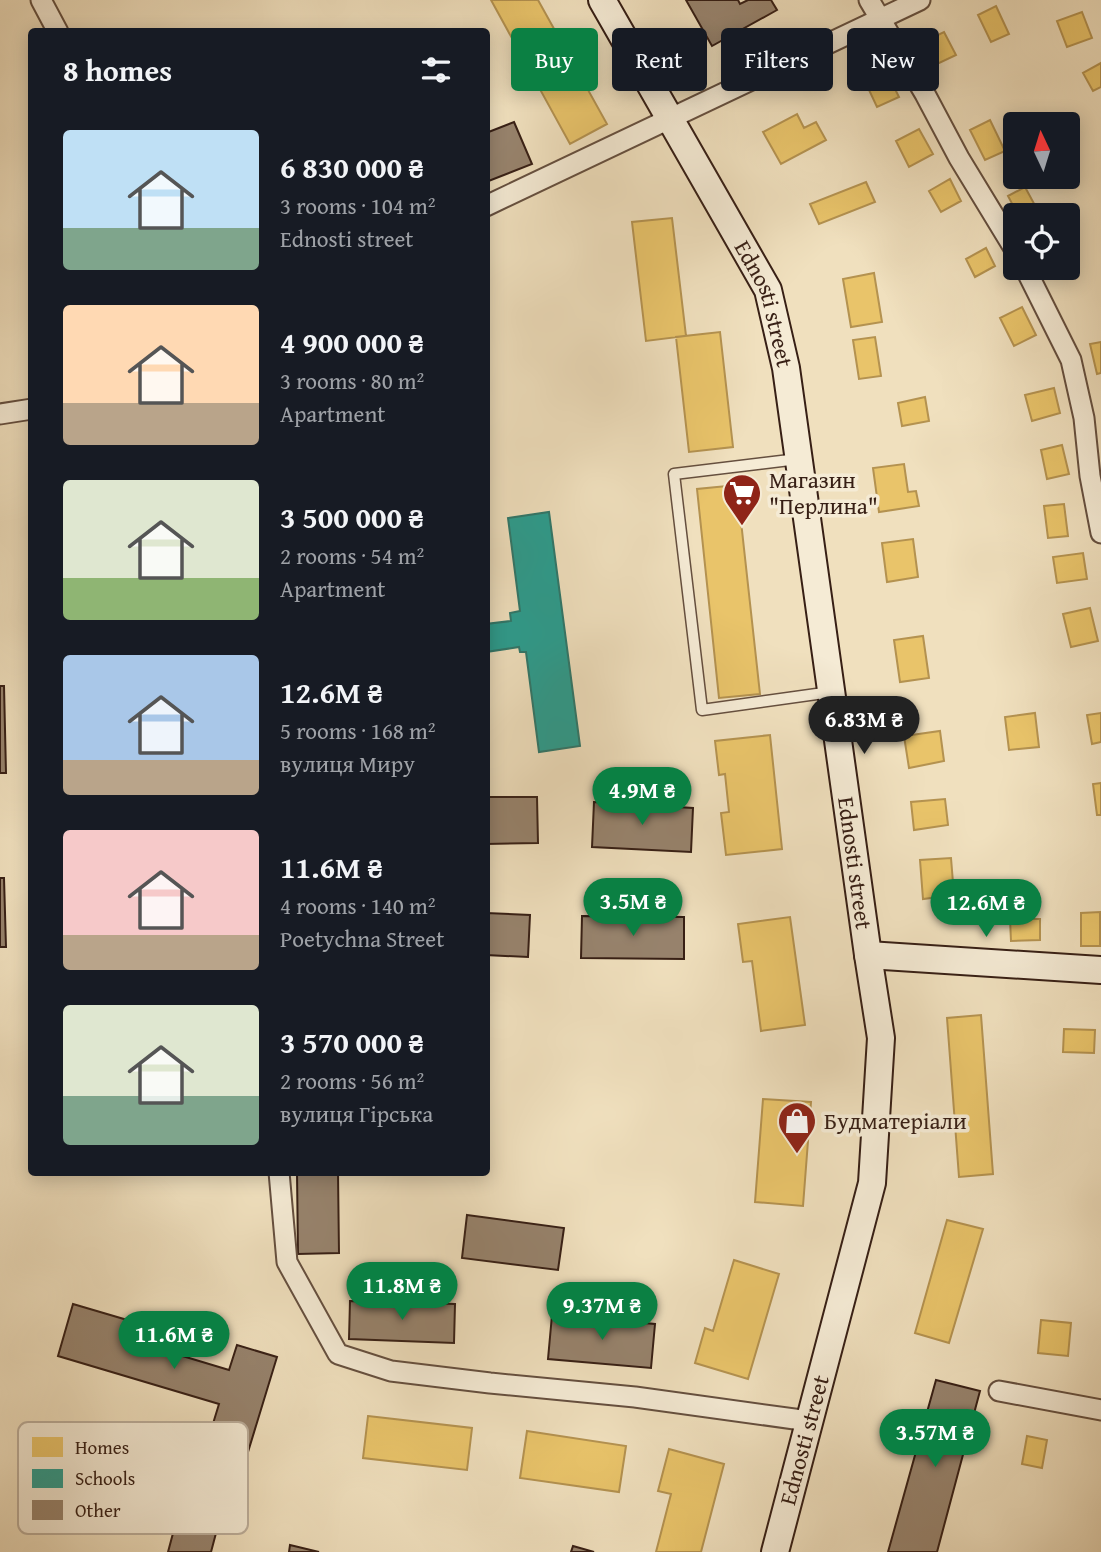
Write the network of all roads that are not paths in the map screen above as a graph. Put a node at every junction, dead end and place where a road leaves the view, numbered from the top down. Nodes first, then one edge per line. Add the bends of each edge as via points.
1 (41, 0) edge
2 (603, 0) edge
3 (869, 0) edge
4 (920, 0) edge
5 (879, 19) junction
6 (56, 28) edge
7 (670, 118) junction
8 (490, 204) edge
9 (1003, 230) edge
10 (1031, 280) edge
11 (28, 410) edge
12 (0, 414) edge
13 (798, 458) junction
14 (1101, 533) edge
15 (831, 692) junction
16 (868, 955) junction
17 (1101, 970) edge
18 (279, 1176) edge
19 (999, 1391) dead end
20 (1101, 1410) edge
21 (809, 1421) junction
22 (775, 1552) edge

1 - 6 street
2 - 7 street, Ednosti street
3 - 5 street
4 - 5 street
5 - 7 street
5 - 9 street
7 - 8 street
7 - 13 street, Ednosti street via 768,289 786,368
10 - 14 street via 1071,360
11 - 12 street
13 - 15 street, Ednosti street
13 - 15 lane via 674,474 702,710
15 - 16 street, Ednosti street
16 - 17 street
16 - 21 street, Ednosti street via 881,1038 872,1183
18 - 21 street via 287,1262 338,1354 391,1371
19 - 20 street
21 - 22 street, Ednosti street

